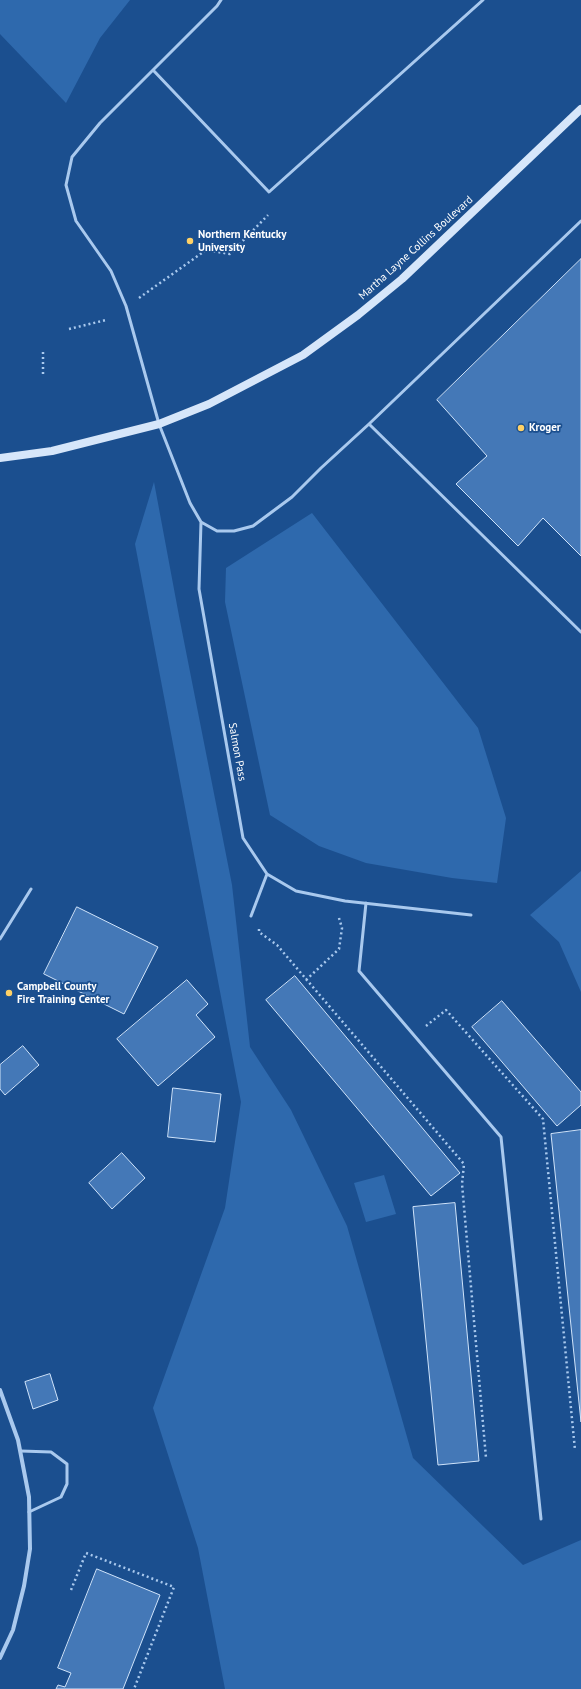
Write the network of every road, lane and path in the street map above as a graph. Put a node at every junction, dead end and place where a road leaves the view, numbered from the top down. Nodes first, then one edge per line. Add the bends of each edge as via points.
1 (221, 0) edge
2 (483, 0) edge
3 (153, 70) junction
4 (581, 109) edge
5 (268, 214) dead end
6 (581, 221) edge
7 (139, 298) dead end
8 (106, 320) dead end
9 (69, 329) dead end
10 (43, 352) dead end
11 (43, 376) dead end
12 (159, 424) junction
13 (370, 424) junction
14 (0, 458) edge
15 (201, 522) junction
16 (581, 632) edge
17 (267, 874) junction
18 (31, 889) dead end
19 (366, 903) junction
20 (471, 915) dead end
21 (251, 916) joint
22 (339, 918) dead end
23 (0, 939) edge
24 (306, 980) junction
25 (0, 1390) edge
26 (20, 1452) junction
27 (486, 1458) dead end
28 (29, 1512) junction
29 (541, 1519) dead end
30 (71, 1590) dead end
31 (0, 1658) edge
32 (134, 1689) edge

1 - 3 lane
2 - 3 lane via 269,192
3 - 12 lane via 100,122 72,157 66,185 76,221 112,271 126,306
4 - 12 main road, Martha Layne Collins Boulevard via 402,279 358,315 303,355 209,404
5 - 7 path via 230,254 206,250
6 - 13 lane
8 - 9 path
10 - 11 path
12 - 14 main road, Martha Layne Collins Boulevard via 52,451
12 - 15 lane via 190,503
13 - 15 lane via 292,497 253,526 234,531 217,531
13 - 16 lane
15 - 17 lane, Salmon Pass via 199,589 243,838
17 - 19 lane, Salmon Pass via 296,891
17 - 21 lane
18 - 23 lane
19 - 20 lane, Salmon Pass
19 - 29 lane via 359,971 501,1137
21 - 24 path via 259,922 259,932 277,945
22 - 24 path via 342,928 339,949
24 - 27 path via 464,1164 462,1184
25 - 26 street
26 - 28 street via 29,1497
26 - 28 lane via 51,1452 67,1464 67,1484 62,1497
28 - 31 street via 30,1549 24,1586 13,1630
30 - 32 path via 86,1553 174,1587

